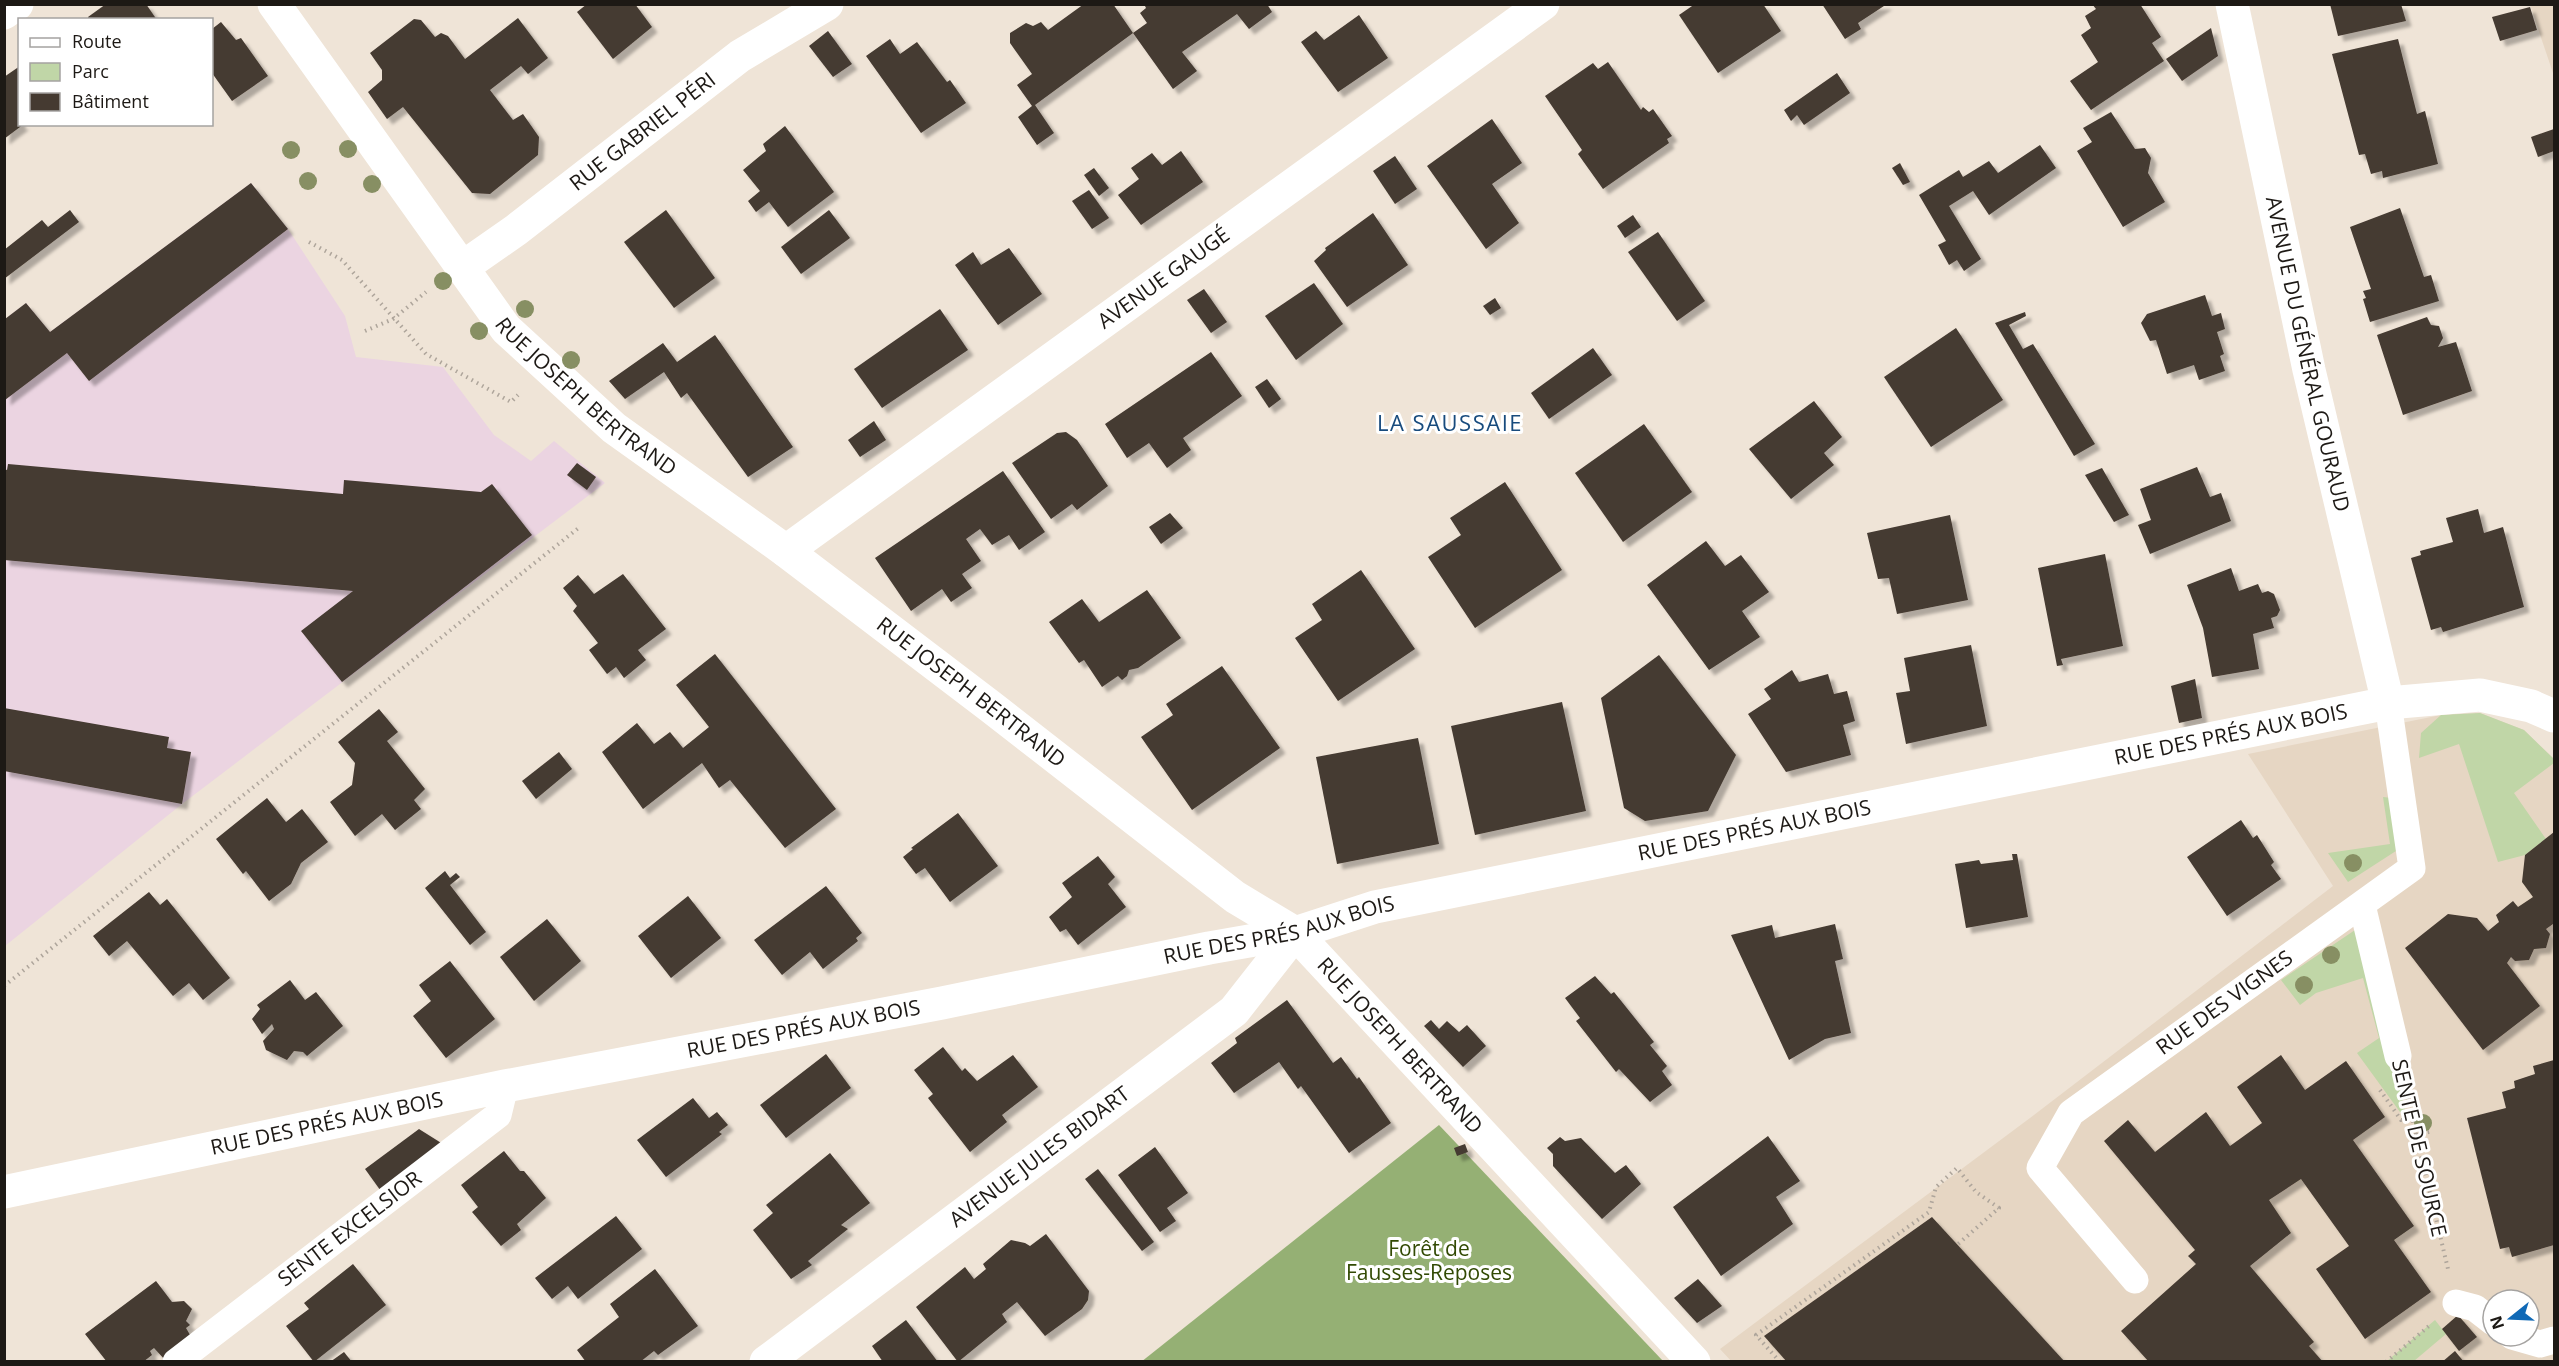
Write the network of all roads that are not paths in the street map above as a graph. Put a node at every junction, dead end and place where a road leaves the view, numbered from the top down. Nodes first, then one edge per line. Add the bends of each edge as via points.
1 (17, 4) edge
2 (274, 4) edge
3 (827, 4) edge
4 (1543, 4) edge
5 (2232, 4) edge
6 (4, 13) edge
7 (463, 267) junction
8 (786, 551) junction
9 (2388, 703) junction
10 (2554, 716) edge
11 (2362, 905) junction
12 (1295, 933) junction
13 (2398, 1056) road end
14 (505, 1086) junction
15 (4, 1192) edge
16 (2135, 1280) dead end
17 (2456, 1303) road end
18 (2481, 1313) edge
19 (176, 1362) edge
20 (766, 1362) edge
21 (1694, 1362) edge

1 - 6 street
2 - 7 street, RUE JOSEPH BERTRAND
3 - 7 street, RUE GABRIEL PÉRI via 740,56
4 - 8 street, AVENUE GAUGÉ
5 - 9 street, AVENUE DU GÉNÉRAL GOURAUD via 2308,370
7 - 8 street, RUE JOSEPH BERTRAND via 506,329 614,428
8 - 12 street, RUE JOSEPH BERTRAND via 1235,897
9 - 10 street, RUE DES PRÉS AUX BOIS via 2480,694 2531,706
9 - 11 lane, RUE DES VIGNES via 2412,868
9 - 12 street, RUE DES PRÉS AUX BOIS via 1376,907
11 - 13 lane, SENTE DE SOURCE
11 - 16 lane, RUE DES VIGNES via 2071,1113 2040,1168
12 - 14 street, RUE DES PRÉS AUX BOIS
12 - 20 street, AVENUE JULES BIDART via 1234,1011
12 - 21 street, RUE JOSEPH BERTRAND
14 - 15 street, RUE DES PRÉS AUX BOIS
14 - 19 lane, SENTE EXCELSIOR via 498,1115
17 - 18 lane

